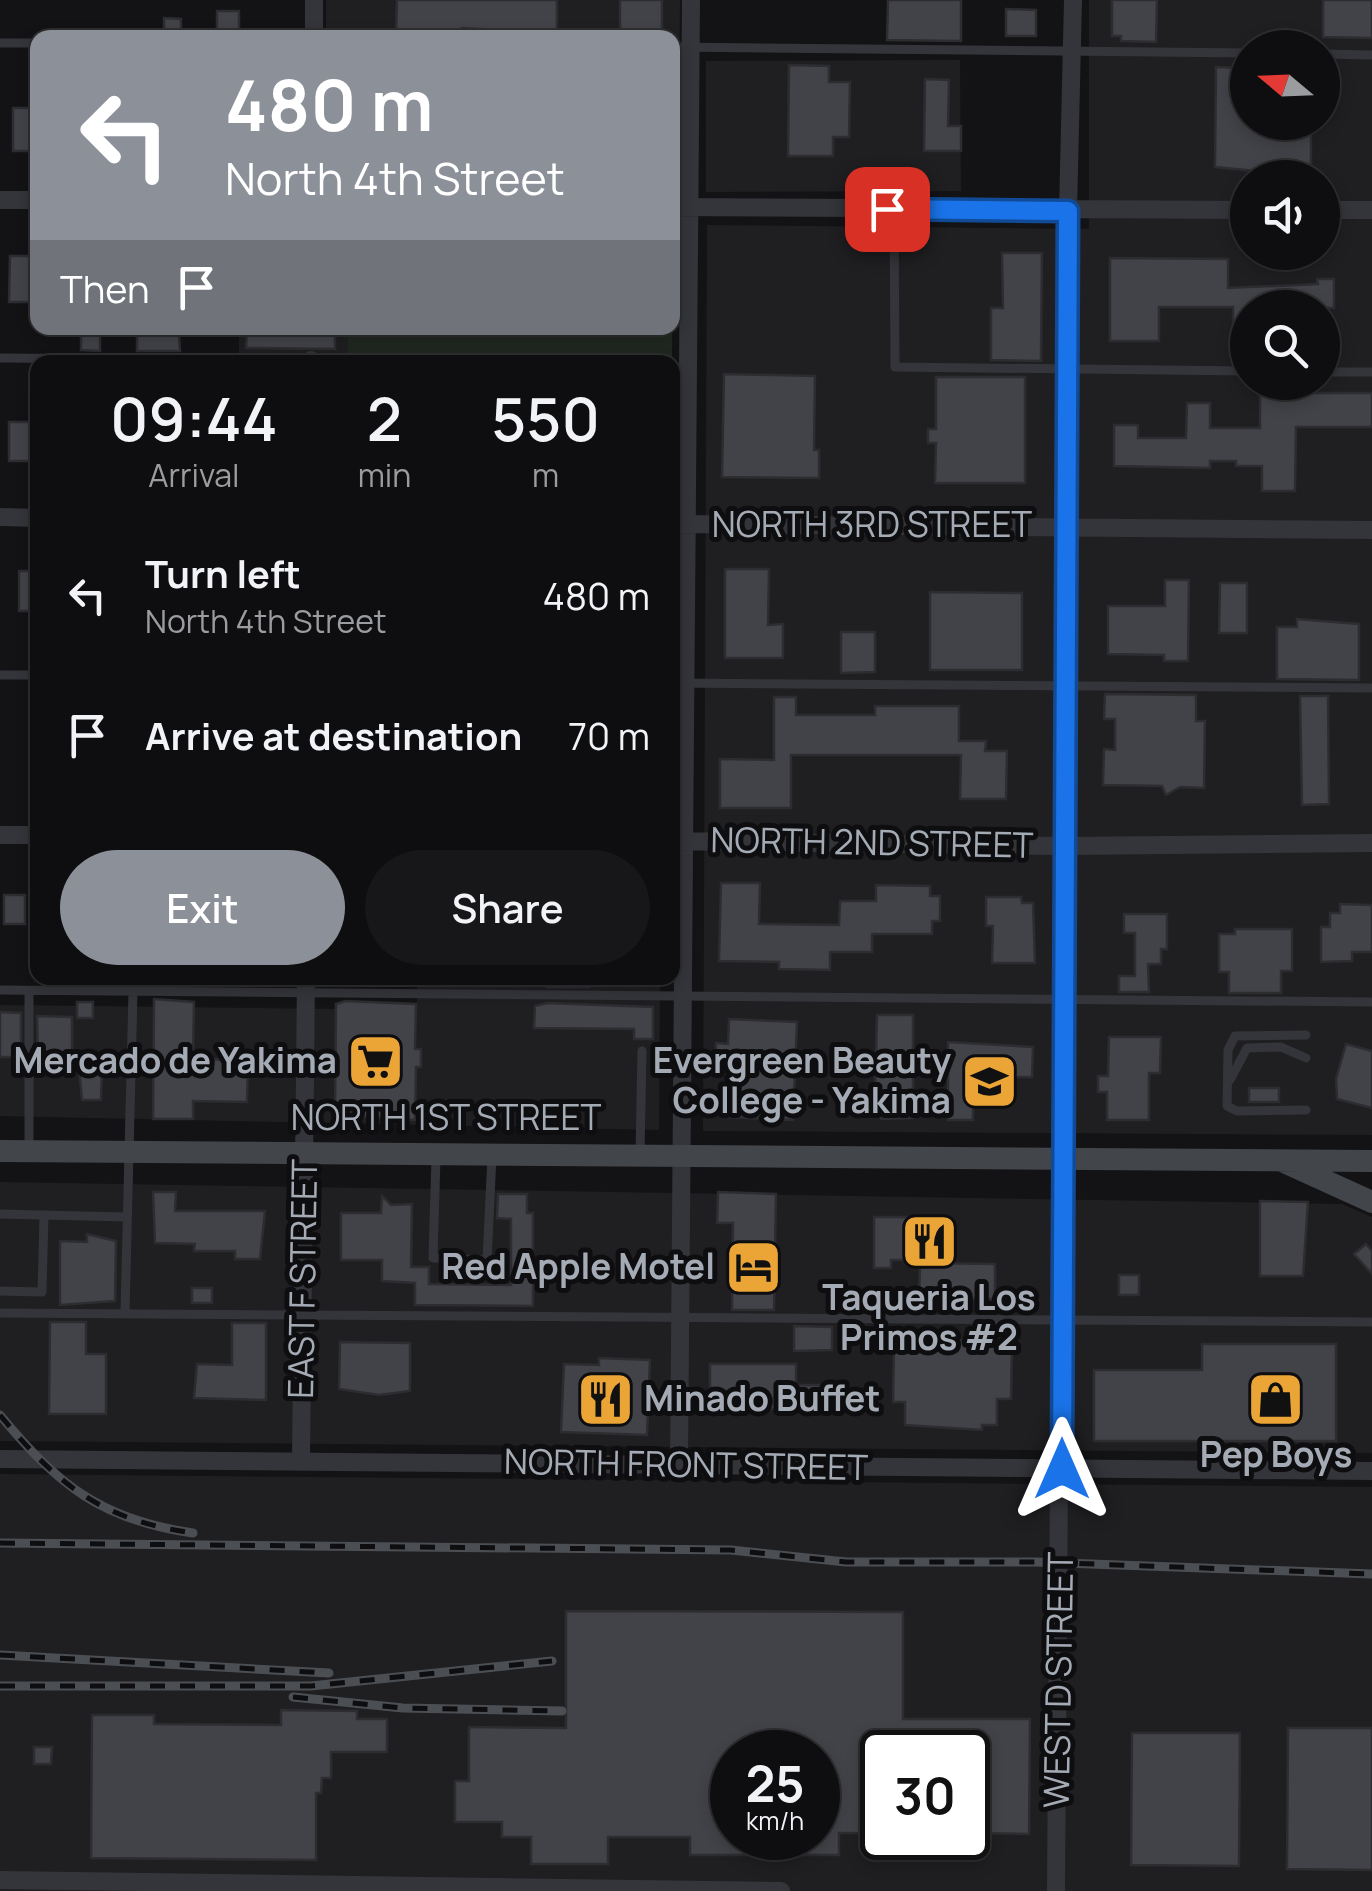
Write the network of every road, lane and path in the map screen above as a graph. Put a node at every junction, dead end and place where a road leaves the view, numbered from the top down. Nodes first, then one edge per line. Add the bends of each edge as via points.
1 (314, 0) edge
2 (691, 0) edge
3 (1074, 0) edge
4 (314, 30) edge
5 (0, 43) edge
6 (30, 43) edge
7 (681, 47) edge
8 (1073, 50) junction
9 (1230, 52) edge
10 (1340, 54) edge
11 (1372, 54) edge
12 (0, 200) edge
13 (30, 200) edge
14 (681, 207) edge
15 (894, 209) junction
16 (1230, 210) edge
17 (1340, 210) edge
18 (1372, 210) edge
19 (1068, 211) junction
20 (0, 358) edge
21 (30, 358) edge
22 (680, 366) edge
23 (1067, 369) junction
24 (1230, 371) edge
25 (1340, 372) edge
26 (1372, 372) edge
27 (0, 517) edge
28 (30, 518) edge
29 (680, 524) edge
30 (1066, 525) junction
31 (1372, 530) edge
32 (0, 675) edge
33 (30, 675) edge
34 (680, 683) edge
35 (1064, 686) junction
36 (1372, 688) edge
37 (0, 834) edge
38 (30, 835) edge
39 (680, 841) edge
40 (1372, 843) edge
41 (1064, 846) junction
42 (680, 935) edge
43 (306, 986) edge
44 (0, 990) edge
45 (29, 990) junction
46 (133, 992) junction
47 (682, 997) junction
48 (1064, 1000) junction
49 (1372, 1002) edge
50 (1306, 1035) dead end
51 (642, 1051) dead end
52 (1306, 1058) dead end
53 (1228, 1083) junction
54 (1306, 1110) dead end
55 (0, 1151) edge
56 (29, 1151) junction
57 (128, 1151) junction
58 (304, 1152) junction
59 (436, 1152) junction
60 (492, 1153) junction
61 (640, 1154) junction
62 (682, 1154) junction
63 (1063, 1159) junction
64 (1281, 1160) junction
65 (1372, 1160) edge
66 (1372, 1202) edge
67 (0, 1214) edge
68 (44, 1215) junction
69 (127, 1216) junction
70 (0, 1291) edge
71 (125, 1312) junction
72 (302, 1312) junction
73 (0, 1313) edge
74 (681, 1317) junction
75 (1062, 1319) junction
76 (1372, 1322) edge
77 (0, 1459) edge
78 (301, 1461) junction
79 (679, 1465) junction
80 (1062, 1469) junction
81 (1372, 1472) edge
82 (0, 1880) edge
83 (330, 1886) edge
84 (562, 1886) junction
85 (541, 1891) edge
86 (782, 1891) edge
87 (1056, 1891) edge

1 - 4 street
2 - 7 street
3 - 8 street, WEST D STREET
5 - 6 lane
7 - 8 lane
7 - 14 street
8 - 9 lane
8 - 19 street, WEST D STREET
10 - 11 lane
12 - 13 street
14 - 15 street
14 - 22 street
15 - 19 street
15 - 23 lane via 895,367
16 - 19 street
17 - 18 street
19 - 23 street, WEST D STREET
20 - 21 lane
23 - 24 lane
23 - 30 street, WEST D STREET
25 - 26 lane
27 - 28 street
29 - 30 street, NORTH 3RD STREET
30 - 31 street, NORTH 3RD STREET
30 - 35 street, WEST D STREET
32 - 33 lane
34 - 35 lane
35 - 36 lane
35 - 41 street, WEST D STREET
37 - 38 street
39 - 41 street, NORTH 2ND STREET
40 - 41 street, NORTH 2ND STREET
41 - 48 street, WEST D STREET
42 - 47 street
43 - 46 lane
43 - 47 lane
43 - 58 street, EAST F STREET
44 - 45 lane
45 - 46 lane
45 - 56 lane
46 - 57 lane
47 - 48 lane
47 - 62 street
48 - 49 lane
48 - 63 street, WEST D STREET
50 - 53 lane via 1235,1036
51 - 61 lane
52 - 53 lane via 1280,1047 1247,1048
53 - 54 lane via 1230,1108
55 - 56 main road, NORTH 1ST STREET
56 - 57 main road, NORTH 1ST STREET
57 - 58 main road, NORTH 1ST STREET
57 - 69 lane
58 - 59 main road, NORTH 1ST STREET
58 - 72 street, EAST F STREET
59 - 60 main road, NORTH 1ST STREET
59 - 60 lane via 433,1258 487,1260
60 - 61 main road, NORTH 1ST STREET
61 - 62 main road, NORTH 1ST STREET
62 - 63 main road, NORTH 1ST STREET
62 - 74 street
63 - 64 main road, NORTH 1ST STREET
63 - 75 street, WEST D STREET
64 - 65 main road, NORTH 1ST STREET
64 - 66 main road
67 - 68 lane
68 - 69 lane
68 - 70 lane via 42,1292
69 - 71 lane
71 - 72 lane
71 - 73 lane
72 - 74 lane
72 - 78 street, EAST F STREET
74 - 75 lane
74 - 79 street
75 - 76 lane
75 - 80 street, WEST D STREET
77 - 78 street, NORTH FRONT STREET
78 - 79 street, NORTH FRONT STREET
79 - 80 street, NORTH FRONT STREET
80 - 81 street, NORTH FRONT STREET
80 - 87 street, WEST D STREET
82 - 83 street
83 - 84 street
84 - 85 lane
84 - 86 street

